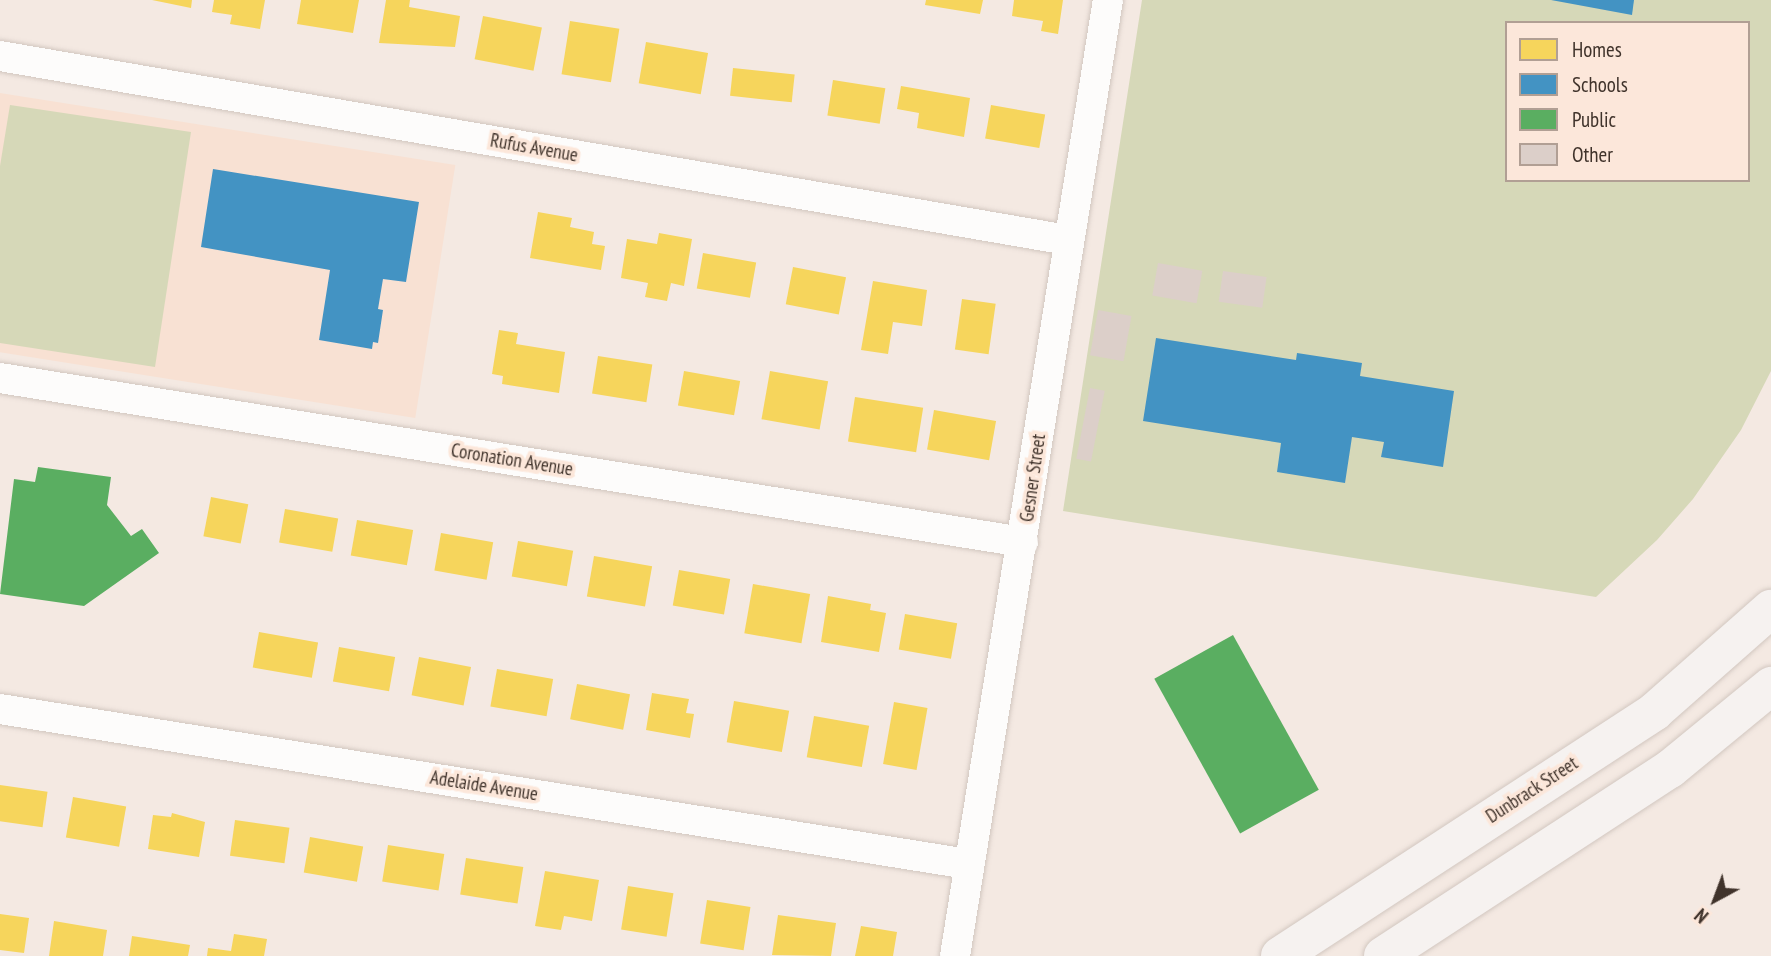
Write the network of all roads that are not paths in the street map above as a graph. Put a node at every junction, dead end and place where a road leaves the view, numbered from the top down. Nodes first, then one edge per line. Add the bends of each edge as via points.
1 (1108, 0) edge
2 (0, 55) edge
3 (1068, 240) junction
4 (0, 378) edge
5 (1023, 542) junction
6 (1771, 609) edge
7 (1771, 686) edge
8 (0, 709) edge
9 (968, 864) junction
10 (955, 956) edge
11 (1280, 956) edge
12 (1383, 956) edge

1 - 3 street, Gesner Street
2 - 3 street, Rufus Avenue
3 - 5 street, Gesner Street
4 - 5 street, Coronation Avenue
5 - 9 street, Gesner Street
6 - 11 main road, Dunbrack Street via 1654,712
7 - 12 main road via 1670,769
8 - 9 street, Adelaide Avenue
9 - 10 street, Gesner Street

